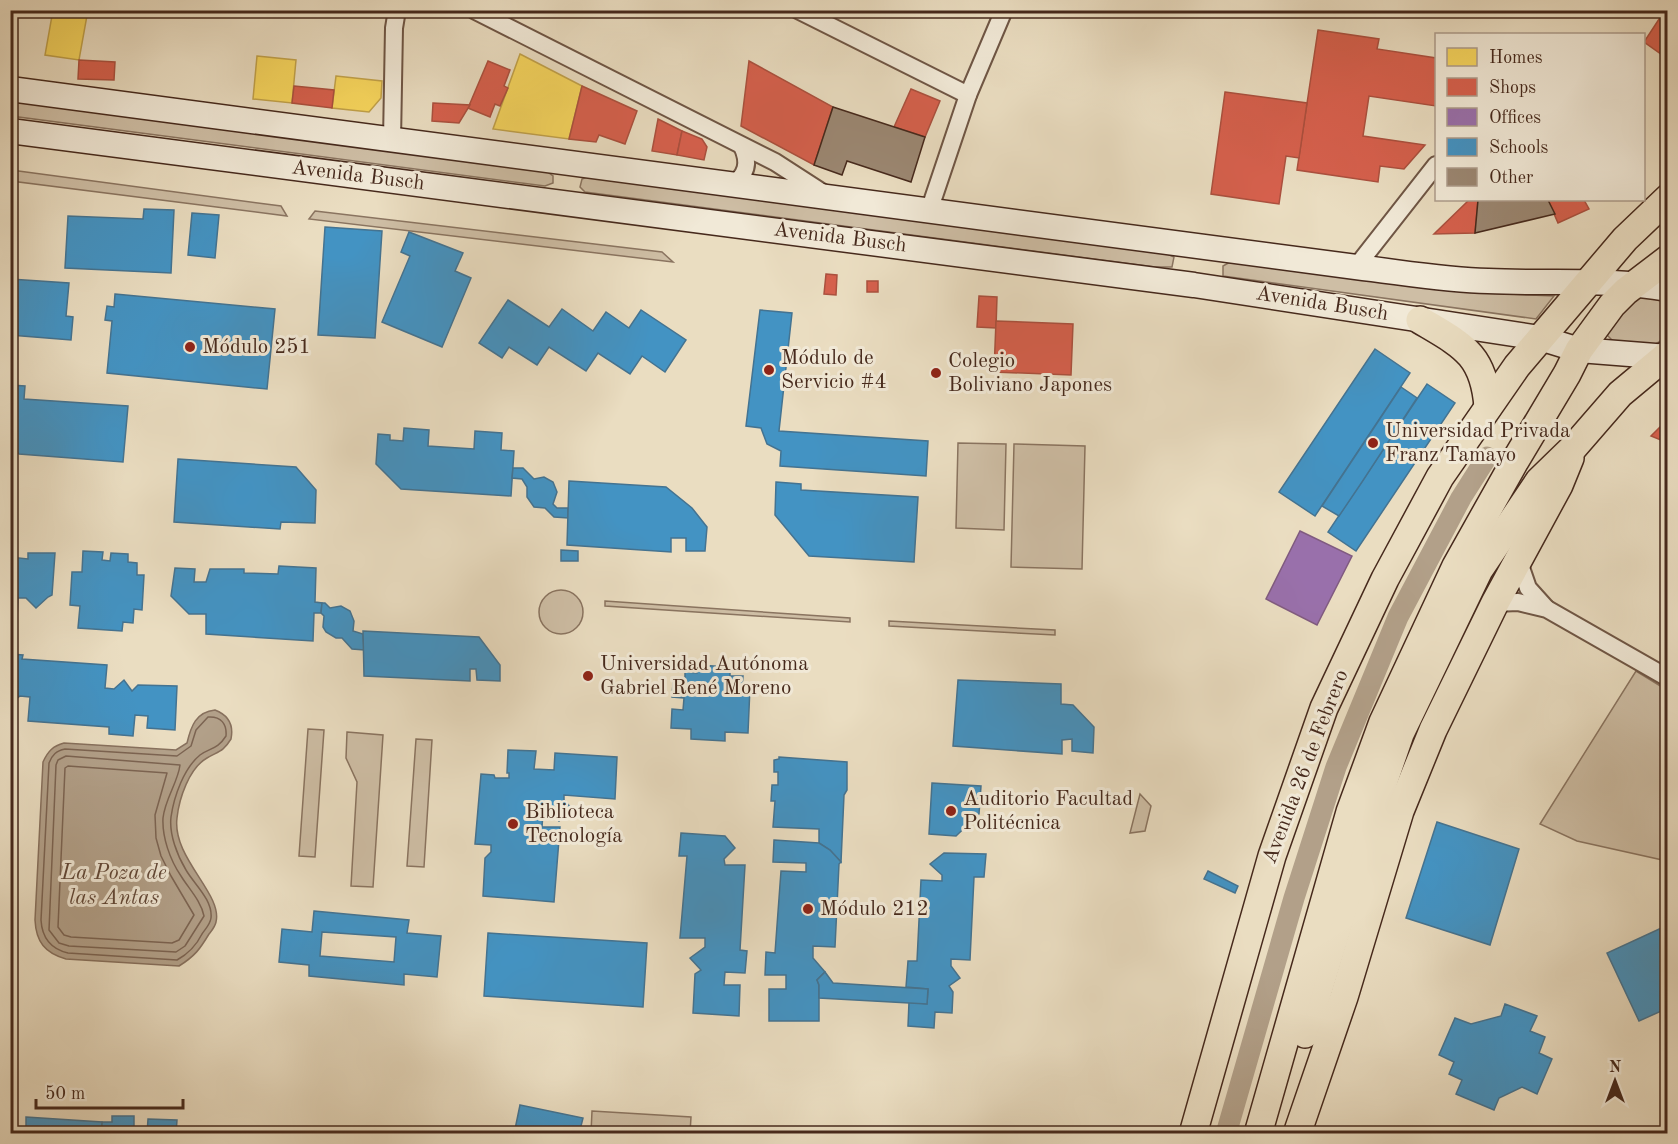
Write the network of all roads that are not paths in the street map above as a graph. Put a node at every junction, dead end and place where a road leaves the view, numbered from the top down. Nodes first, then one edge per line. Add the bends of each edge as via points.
1 (397, 10) edge
2 (474, 10) edge
3 (798, 10) edge
4 (1004, 10) edge
5 (10, 89) edge
6 (968, 95) junction
7 (10, 131) edge
8 (392, 140) junction
9 (742, 146) junction
10 (573, 165) junction
11 (1435, 168) edge
12 (731, 186) junction
13 (831, 198) junction
14 (1668, 198) edge
15 (568, 204) junction
16 (929, 211) junction
17 (1668, 259) edge
18 (1311, 261) junction
19 (1356, 267) junction
20 (1589, 281) junction
21 (1636, 283) junction
22 (1194, 285) junction
23 (1668, 289) edge
24 (1420, 320) junction
25 (1540, 338) junction
26 (1579, 350) junction
27 (1667, 360) edge
28 (1488, 407) junction
29 (1574, 447) junction
30 (1518, 559) junction
31 (1495, 603) junction
32 (1547, 609) junction
33 (1668, 678) edge
34 (1307, 1102) junction
35 (1193, 1134) edge
36 (1258, 1134) edge
37 (1275, 1134) edge
38 (1290, 1134) edge
39 (1297, 1134) edge

1 - 8 street
2 - 9 street
3 - 6 street
4 - 6 street
5 - 8 main road, Avenida Busch
6 - 16 street
7 - 15 main road, Avenida Busch
8 - 10 main road, Avenida Busch
9 - 12 street via 747,168
9 - 13 street
10 - 12 main road, Avenida Busch
10 - 15 main road
11 - 19 street
12 - 13 main road, Avenida Busch
13 - 16 main road, Avenida Busch
14 - 20 main road, Avenida 26 de Febrero
15 - 22 main road, Avenida Busch
16 - 18 main road, Avenida Busch
17 - 21 main road
18 - 19 main road, Avenida Busch
18 - 22 main road via 1279,267 1212,258 1198,266
19 - 20 main road, Avenida Busch via 1486,281
20 - 21 main road, Avenida Busch
20 - 25 main road, Avenida 26 de Febrero
21 - 23 main road, Avenida Busch
21 - 26 main road via 1612,305
22 - 24 main road, Avenida Busch
24 - 25 main road, Avenida Busch
24 - 28 main road via 1455,341 1472,358 1486,385
25 - 26 main road, Avenida Busch
25 - 28 main road, Avenida 26 de Febrero
26 - 27 main road, Avenida Busch
26 - 36 main road via 1456,566 1383,722 1350,812
27 - 29 main road via 1661,374 1614,400
28 - 35 main road, Avenida 26 de Febrero via 1440,477 1401,548 1324,708 1272,856
29 - 30 main road via 1559,485
29 - 37 main road via 1539,481 1479,570 1400,734
30 - 31 main road
30 - 32 street via 1528,588
31 - 32 street via 1518,602
31 - 34 main road via 1433,730 1400,811 1344,997
32 - 33 street
34 - 38 main road
34 - 39 main road

